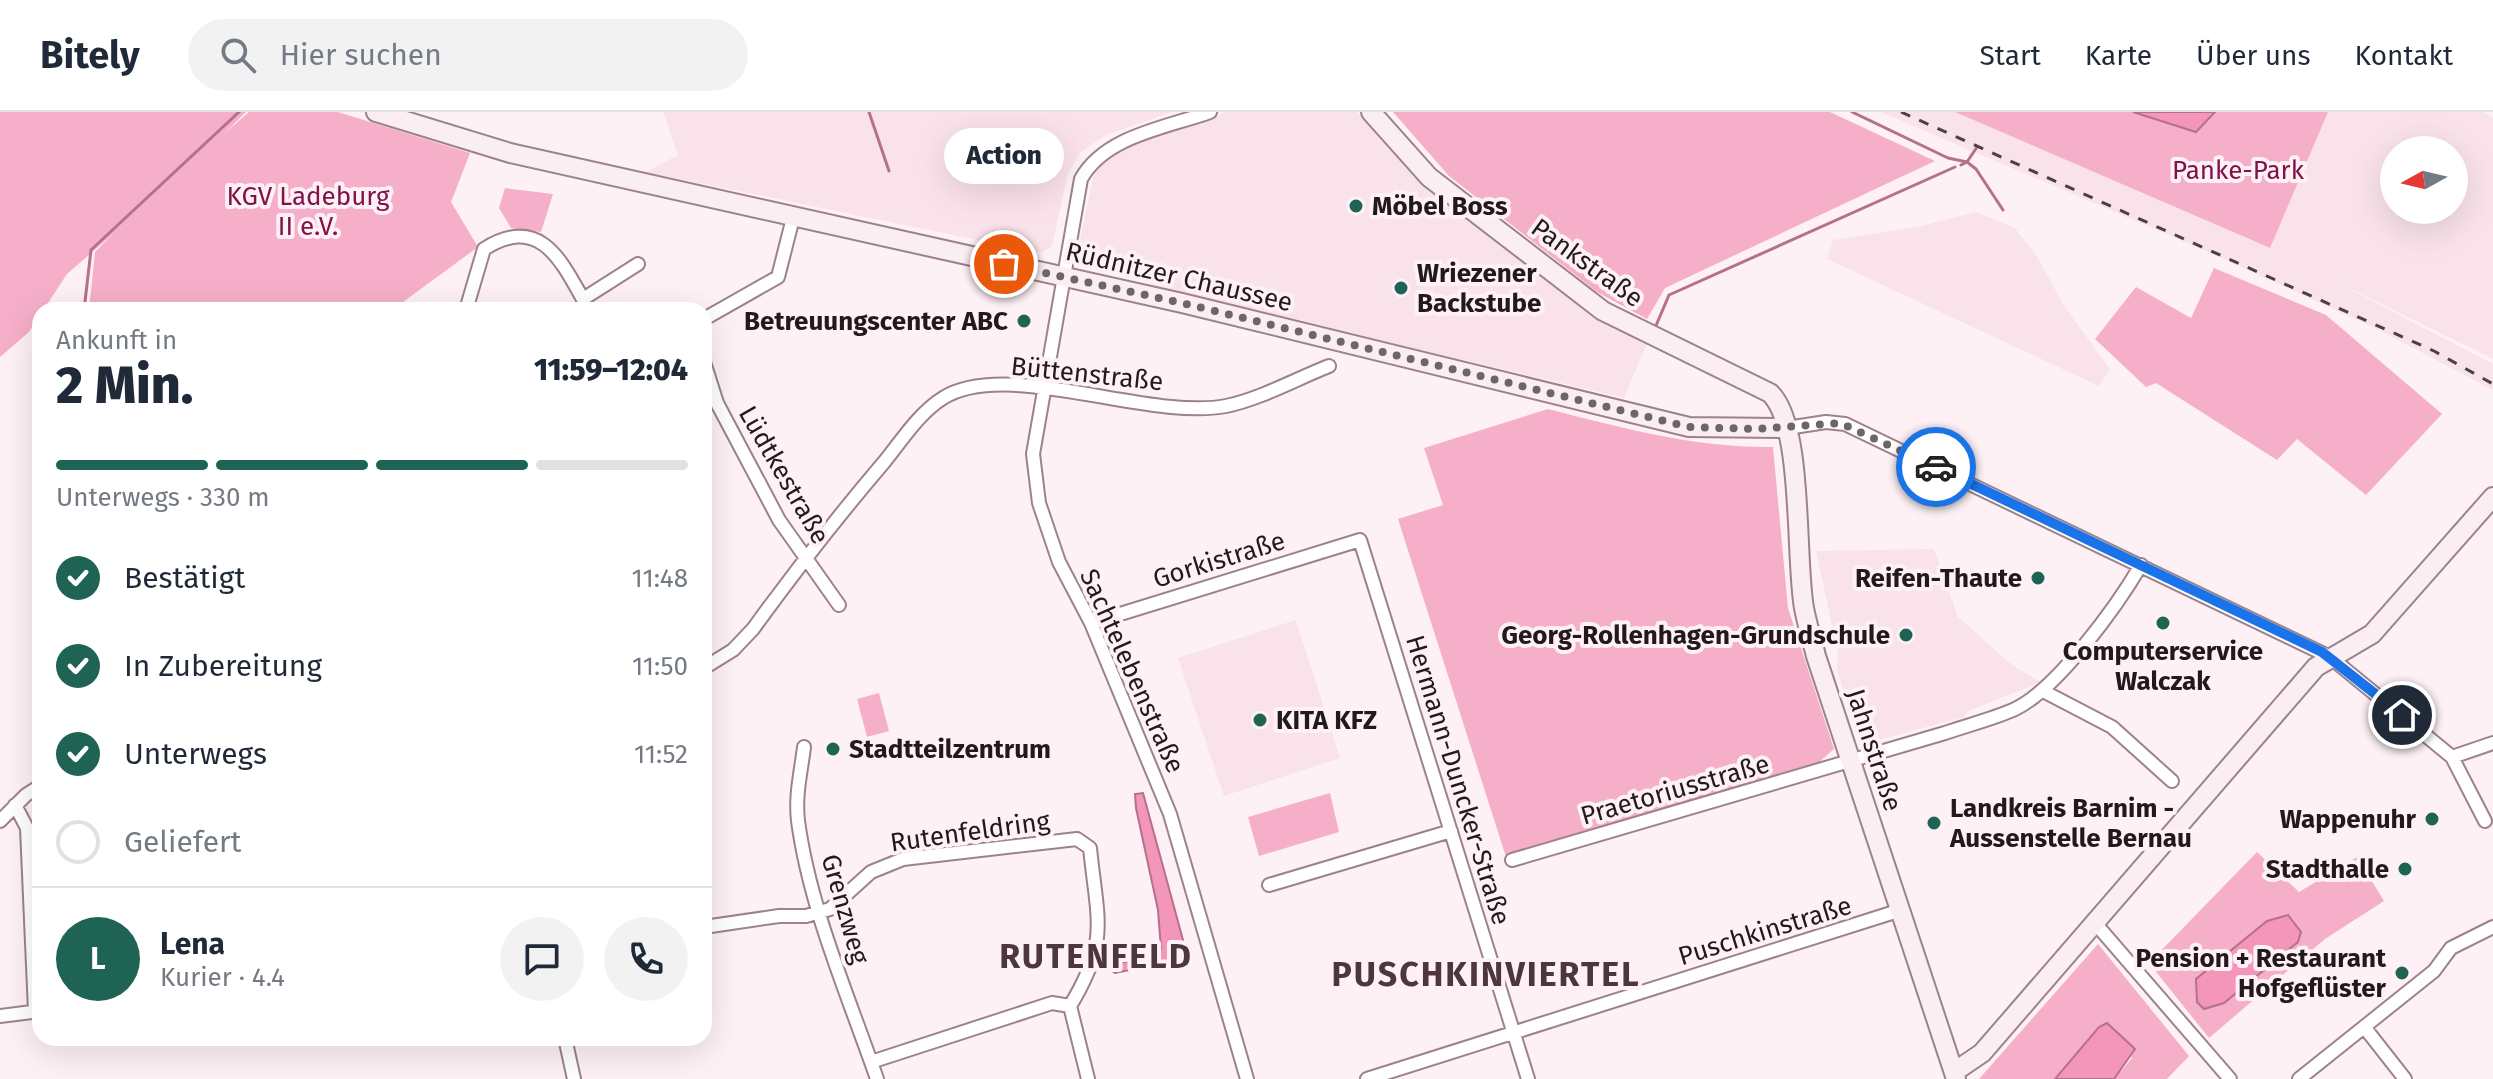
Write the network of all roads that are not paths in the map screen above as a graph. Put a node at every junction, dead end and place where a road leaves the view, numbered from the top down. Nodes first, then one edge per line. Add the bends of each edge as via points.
1 (376, 112) edge
2 (1210, 112) edge
3 (1371, 112) edge
4 (793, 218) junction
5 (638, 264) dead end
6 (1063, 276) junction
7 (468, 302) edge
8 (585, 302) edge
9 (589, 302) edge
10 (712, 314) edge
11 (1329, 366) dead end
12 (712, 387) edge
13 (1044, 389) junction
14 (1787, 428) junction
15 (2493, 497) edge
16 (1360, 540) joint
17 (806, 558) junction
18 (2141, 565) junction
19 (839, 605) dead end
20 (1091, 623) junction
21 (2330, 657) junction
22 (712, 663) edge
23 (2043, 691) junction
24 (2493, 743) edge
25 (804, 747) dead end
26 (2452, 757) junction
27 (1850, 760) junction
28 (2172, 781) dead end
29 (32, 792) edge
30 (15, 805) junction
31 (0, 821) edge
32 (2485, 821) dead end
33 (1451, 831) junction
34 (1512, 860) dead end
35 (32, 878) edge
36 (1269, 885) dead end
37 (1901, 910) junction
38 (819, 912) junction
39 (2095, 923) junction
40 (712, 926) edge
41 (2493, 927) edge
42 (1070, 1006) junction
43 (32, 1012) edge
44 (0, 1016) edge
45 (2365, 1028) junction
46 (1514, 1034) junction
47 (567, 1046) edge
48 (871, 1062) junction
49 (1955, 1075) edge
50 (574, 1079) edge
51 (877, 1079) edge
52 (1088, 1079) edge
53 (1247, 1079) edge
54 (1367, 1079) edge
55 (1528, 1079) edge
56 (2230, 1079) edge
57 (2299, 1079) edge
58 (2405, 1079) edge

1 - 4 main road, Rüdnitzer Chaussee via 510,153
2 - 6 street, Sachtelebenstraße via 1109,148 1091,162 1081,179
3 - 14 main road, Pankstraße via 1453,198 1603,311 1770,393 1782,404
4 - 6 main road, Rüdnitzer Chaussee
4 - 10 street via 778,277
5 - 9 street
6 - 13 street, Sachtelebenstraße
6 - 14 main road, Rüdnitzer Chaussee via 1689,427
7 - 8 street via 484,249 509,235 536,238 549,246
11 - 13 street, Büttenstraße via 1226,406 1155,406
12 - 17 street, Lüdtkestraße via 755,478
13 - 17 street, Büttenstraße via 979,386 944,397
13 - 20 street, Sachtelebenstraße via 1033,454 1039,503 1059,562
14 - 18 street via 1845,424
14 - 27 main road, Jahnstraße via 1804,608
15 - 21 main road via 2372,634
16 - 20 street, Gorkistraße
16 - 33 street, Hermann-Duncker-Straße
17 - 19 street, Lüdtkestraße
17 - 22 street, Büttenstraße via 753,629
18 - 21 street
18 - 23 street
20 - 53 street, Sachtelebenstraße via 1170,814
21 - 26 street
21 - 39 main road
23 - 27 street, Praetoriusstraße via 1995,716
23 - 28 street via 2112,727
24 - 26 street
25 - 38 street, Grenzweg via 798,820
26 - 32 street
27 - 34 street, Praetoriusstraße
27 - 37 main road, Jahnstraße
29 - 30 street
30 - 31 street
30 - 35 street via 27,828
33 - 36 street
33 - 46 street, Hermann-Duncker-Straße
37 - 46 street, Puschkinstraße
37 - 49 main road, Jahnstraße
38 - 40 street
38 - 42 street, Rutenfeldring via 842,901 871,872 903,859 1084,841 1090,848 1099,935 1090,974
38 - 48 street, Grenzweg
39 - 49 main road via 1982,1053
39 - 56 street
41 - 45 street via 2451,948 2434,971
42 - 48 street via 1052,1003
42 - 52 street
43 - 44 street
45 - 57 street
45 - 58 street
46 - 54 street, Puschkinstraße
46 - 55 street, Hermann-Duncker-Straße
47 - 50 street
48 - 51 street, Grenzweg

